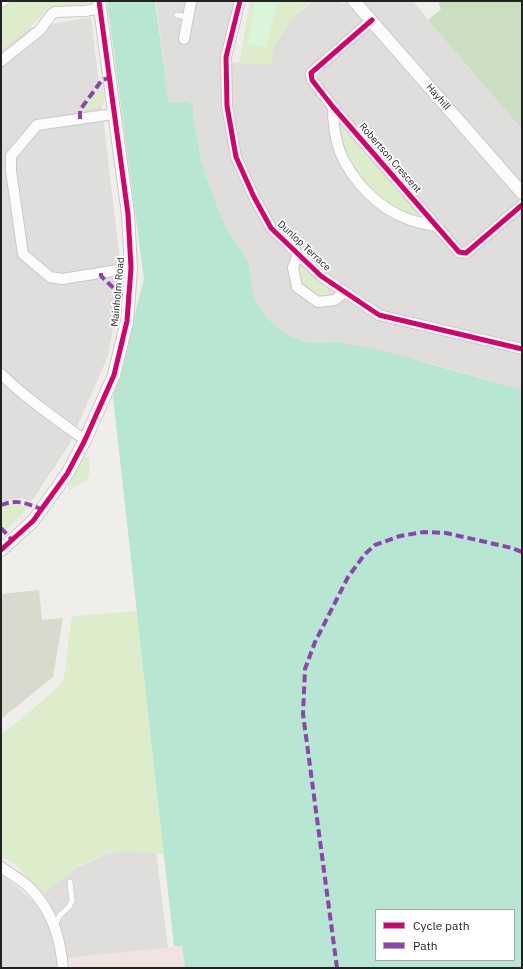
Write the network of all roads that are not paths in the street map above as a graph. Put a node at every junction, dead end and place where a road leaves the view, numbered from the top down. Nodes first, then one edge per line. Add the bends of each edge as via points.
1 (7, 1) edge
2 (190, 1) edge
3 (240, 1) edge
4 (354, 1) edge
5 (99, 4) edge
6 (1, 5) edge
7 (176, 14) dead end
8 (188, 16) junction
9 (372, 20) junction
10 (184, 39) dead end
11 (1, 61) edge
12 (333, 107) junction
13 (114, 114) junction
14 (522, 194) edge
15 (522, 205) edge
16 (438, 227) junction
17 (298, 254) junction
18 (131, 268) junction
19 (344, 292) junction
20 (522, 349) edge
21 (1, 374) edge
22 (85, 440) junction
23 (1, 550) edge
24 (1, 867) edge
25 (70, 882) dead end
26 (54, 926) junction
27 (63, 968) edge

1 - 6 lane
2 - 8 street
3 - 17 street, Dunlop Terrace via 226,57 227,106 236,157 271,228
4 - 9 street, Hayhill
5 - 11 street via 79,11 55,12 40,30
5 - 13 street, Mainholm Road
7 - 8 lane
8 - 10 street
9 - 12 street, Robertson Crescent via 311,73 312,80
9 - 14 street, Hayhill
12 - 16 street, Robertson Crescent
12 - 16 street via 340,152 350,171 365,190 385,207 408,219
13 - 18 street, Mainholm Road via 128,214
13 - 18 street via 37,125 12,156 11,171 23,254 50,277 62,279
15 - 16 street, Robertson Crescent via 466,253 459,252
17 - 19 street, Dunlop Terrace via 321,276
17 - 19 street, Dunlop Terrace via 293,268 297,287 318,302 334,300
18 - 22 street, Mainholm Road via 127,321 114,375
19 - 20 street, Dunlop Terrace via 379,315
21 - 22 street via 46,412
22 - 23 street, Mainholm Road via 67,474 32,521
24 - 26 street via 30,889 51,916
25 - 26 lane via 72,901
26 - 27 street via 61,948

